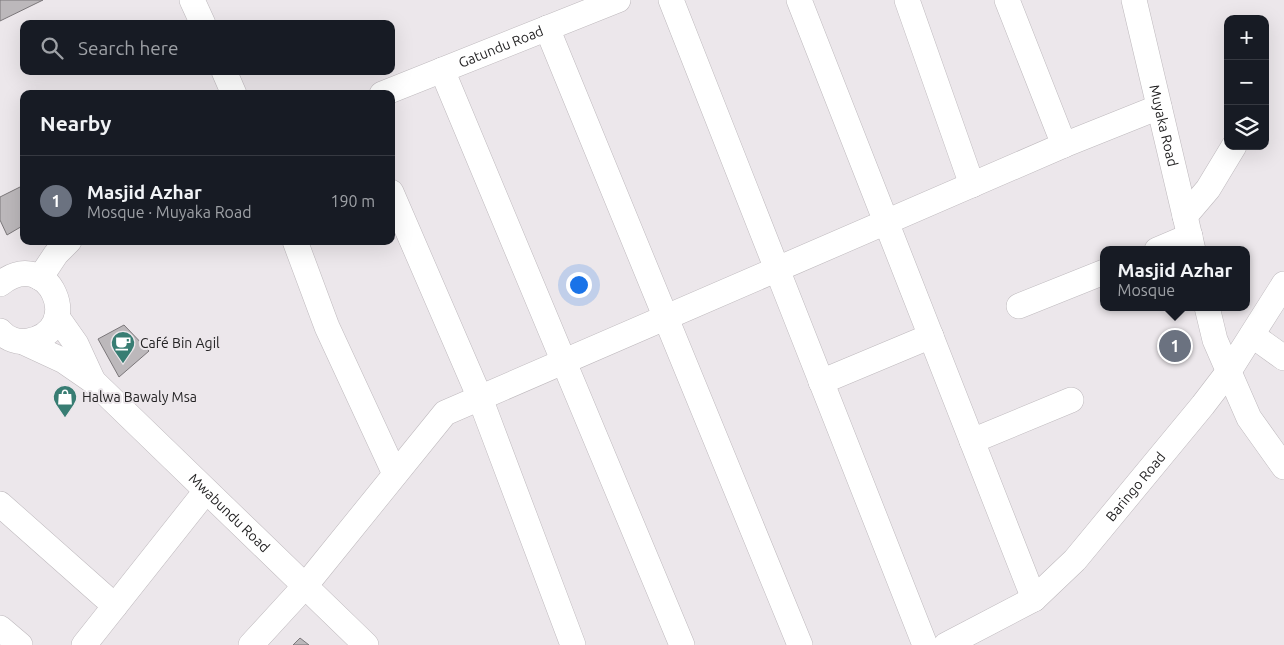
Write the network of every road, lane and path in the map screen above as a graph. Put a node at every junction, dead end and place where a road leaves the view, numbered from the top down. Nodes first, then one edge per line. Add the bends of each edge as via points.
1 (192, 0) edge
2 (618, 0) edge
3 (671, 0) edge
4 (799, 0) edge
5 (907, 0) edge
6 (1007, 0) edge
7 (1134, 0) edge
8 (201, 20) edge
9 (547, 28) junction
10 (442, 70) junction
11 (226, 75) edge
12 (232, 90) edge
13 (392, 90) edge
14 (1159, 107) junction
15 (1064, 145) junction
16 (1232, 150) edge
17 (972, 185) junction
18 (1208, 189) junction
19 (1179, 190) junction
20 (395, 201) edge
21 (886, 222) junction
22 (1190, 234) edge
23 (65, 245) edge
24 (296, 245) edge
25 (1165, 246) edge
26 (777, 270) junction
27 (1100, 274) edge
28 (40, 278) junction
29 (0, 284) edge
30 (1284, 284) edge
31 (1019, 306) dead end
32 (1208, 311) edge
33 (57, 317) junction
34 (666, 318) junction
35 (0, 332) edge
36 (1252, 335) junction
37 (931, 336) junction
38 (23, 342) junction
39 (1284, 358) edge
40 (564, 362) junction
41 (1229, 371) junction
42 (93, 381) junction
43 (821, 382) junction
44 (480, 398) junction
45 (1070, 400) dead end
46 (972, 441) junction
47 (1284, 467) edge
48 (395, 474) junction
49 (206, 491) junction
50 (0, 504) edge
51 (305, 586) junction
52 (1034, 599) junction
53 (115, 606) junction
54 (0, 628) edge
55 (20, 645) edge
56 (84, 645) edge
57 (251, 645) edge
58 (366, 645) edge
59 (573, 645) edge
60 (682, 645) edge
61 (800, 645) edge
62 (925, 645) edge
63 (946, 645) edge

1 - 8 street
2 - 9 street, Gatundu Road
3 - 26 street
4 - 21 street
5 - 17 street
6 - 15 street
7 - 14 street, Muyaka Road
9 - 10 street, Gatundu Road
9 - 34 street
10 - 13 street, Gatundu Road
10 - 40 street
11 - 12 street
14 - 15 street
14 - 19 street, Muyaka Road
15 - 17 street
16 - 18 street
17 - 21 street
18 - 19 street
18 - 22 street
19 - 22 street, Muyaka Road
20 - 44 street
21 - 26 street
21 - 37 street
22 - 25 street
23 - 28 street
24 - 48 street via 327,327
26 - 34 street
26 - 43 street
27 - 31 street
28 - 29 street via 18,274
28 - 33 street via 55,294
30 - 36 street, Baringo Road
32 - 41 street via 1215,340
33 - 38 street via 44,335
33 - 42 street via 76,344
34 - 40 street
34 - 61 street
35 - 38 street via 12,340
36 - 39 street
36 - 41 street, Baringo Road
37 - 43 street
37 - 46 street
38 - 42 street via 64,361
40 - 44 street
40 - 60 street
41 - 47 street via 1249,418
41 - 52 street, Baringo Road via 1075,560
42 - 49 street, Mwabundu Road
43 - 62 street
44 - 48 street via 445,413
44 - 59 street
45 - 46 street
46 - 52 street
48 - 51 street
49 - 51 street, Mwabundu Road
49 - 53 street
50 - 53 street
51 - 57 street
51 - 58 street, Mwabundu Road
52 - 63 street, Baringo Road
53 - 56 street
54 - 55 street

